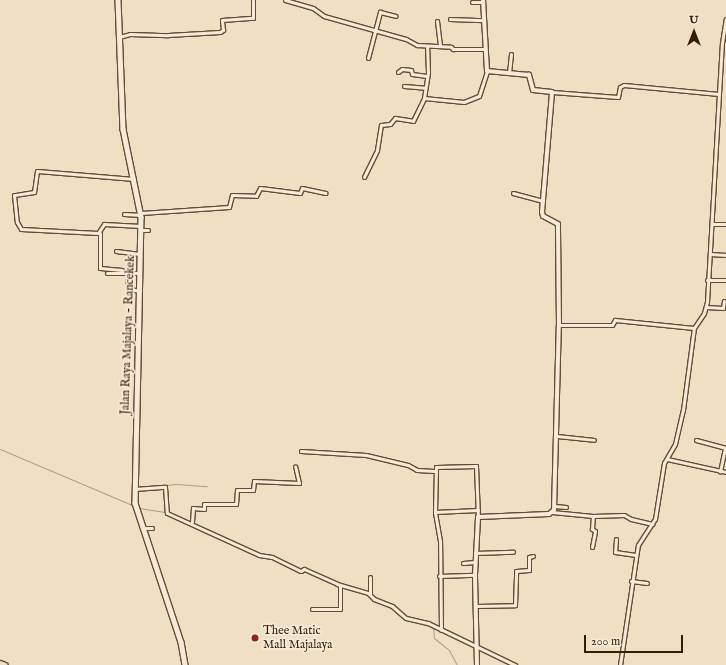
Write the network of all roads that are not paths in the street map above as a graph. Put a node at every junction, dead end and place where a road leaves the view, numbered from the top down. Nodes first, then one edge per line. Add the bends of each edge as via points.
1 (118, 0) edge
2 (253, 0) edge
3 (285, 0) edge
4 (483, 1) edge
5 (472, 2) dead end
6 (396, 16) dead end
7 (450, 19) dead end
8 (726, 19) edge
9 (484, 20) junction
10 (437, 21) dead end
11 (374, 32) junction
12 (120, 37) junction
13 (440, 46) junction
14 (427, 47) junction
15 (485, 49) junction
16 (511, 54) dead end
17 (368, 58) dead end
18 (487, 71) junction
19 (398, 72) dead end
20 (509, 73) junction
21 (427, 76) junction
22 (404, 86) dead end
23 (425, 88) junction
24 (552, 92) junction
25 (719, 94) junction
26 (424, 98) junction
27 (364, 177) dead end
28 (134, 179) junction
29 (325, 193) dead end
30 (513, 193) dead end
31 (543, 201) junction
32 (124, 214) dead end
33 (141, 214) junction
34 (712, 224) junction
35 (726, 224) edge
36 (141, 228) junction
37 (148, 230) dead end
38 (100, 233) junction
39 (116, 251) dead end
40 (140, 254) junction
41 (710, 254) junction
42 (726, 254) edge
43 (122, 270) dead end
44 (107, 273) dead end
45 (140, 274) junction
46 (707, 280) junction
47 (726, 280) edge
48 (127, 281) dead end
49 (139, 291) junction
50 (724, 301) dead end
51 (706, 307) junction
52 (559, 325) junction
53 (694, 328) junction
54 (557, 436) junction
55 (594, 440) dead end
56 (696, 440) dead end
57 (301, 451) dead end
58 (667, 459) junction
59 (295, 466) dead end
60 (434, 471) junction
61 (720, 471) junction
62 (726, 472) edge
63 (134, 489) junction
64 (554, 506) junction
65 (566, 507) dead end
66 (478, 510) junction
67 (435, 512) junction
68 (552, 512) junction
69 (593, 516) junction
70 (478, 517) junction
71 (192, 522) junction
72 (652, 524) junction
73 (142, 528) junction
74 (152, 528) dead end
75 (616, 539) dead end
76 (592, 547) dead end
77 (513, 552) dead end
78 (475, 553) junction
79 (636, 555) junction
80 (533, 556) dead end
81 (475, 562) junction
82 (462, 563) dead end
83 (474, 575) junction
84 (439, 576) junction
85 (370, 577) dead end
86 (631, 582) junction
87 (647, 583) dead end
88 (340, 586) junction
89 (370, 594) junction
90 (476, 606) junction
91 (312, 609) dead end
92 (441, 630) junction
93 (477, 648) junction
94 (0, 663) edge
95 (5, 665) edge
96 (185, 665) edge
97 (477, 665) edge
98 (515, 665) edge
99 (620, 665) edge

1 - 12 main road, Jalan Raya Majalaya - Rancekek
2 - 12 street via 253,18 222,20 223,30 220,32 130,34
3 - 11 street
4 - 5 street
4 - 9 street
6 - 11 street via 380,12
7 - 9 street
8 - 25 street
9 - 15 street
10 - 13 street
11 - 14 street
11 - 17 street
12 - 28 main road, Jalan Raya Majalaya - Rancekek via 123,129
13 - 14 street
13 - 15 street via 451,46 453,49
14 - 21 street
15 - 18 street
16 - 20 street
18 - 20 street
18 - 26 street via 480,95 477,97 464,102
19 - 21 street via 402,69 411,70 412,74
20 - 24 street via 529,75 533,90
21 - 23 street
22 - 23 street
23 - 26 street
24 - 25 street via 618,97 620,87 624,85
24 - 31 street
25 - 34 street
26 - 27 street via 413,121 396,118 390,124 381,125 377,150
28 - 33 main road, Jalan Raya Majalaya - Rancekek
28 - 38 street via 39,170 34,173 34,192 14,195 17,222 21,229
29 - 33 street via 302,188 300,193 260,188 256,196 232,196 231,206 228,207
30 - 31 street
31 - 52 street via 542,216 554,220 558,225
32 - 33 street
33 - 36 main road, Jalan Raya Majalaya - Rancekek
34 - 35 street
34 - 41 street
36 - 37 street
36 - 38 street via 104,224
36 - 40 main road, Jalan Raya Majalaya - Rancekek
38 - 43 street via 100,268
39 - 40 street
40 - 45 main road, Jalan Raya Majalaya - Rancekek
41 - 42 street
41 - 46 street
44 - 45 street
45 - 49 main road, Jalan Raya Majalaya - Rancekek
46 - 47 street
46 - 51 street
48 - 49 street via 131,289
49 - 63 main road, Jalan Raya Majalaya - Rancekek
50 - 51 street via 723,308
51 - 53 street
52 - 53 street via 610,325 615,320
52 - 54 street
53 - 58 street via 683,410 675,444
54 - 55 street
54 - 64 street
56 - 61 street via 724,448
57 - 60 street via 366,455 408,464 417,470
58 - 61 street
58 - 72 street
59 - 71 street via 299,476 298,484 254,481 252,491 237,490 236,504 204,504 204,509 193,508
60 - 66 street via 438,466 476,466
60 - 67 street
61 - 62 street
63 - 71 street via 165,487 166,512
63 - 73 main road, Jalan Raya Majalaya - Rancekek via 136,510
64 - 65 street
64 - 68 street
66 - 67 street
66 - 70 street
67 - 84 street via 440,541
68 - 69 street
68 - 70 street
69 - 72 street via 624,515
69 - 76 street via 592,528 595,531
70 - 78 street
71 - 88 street via 259,555 272,557
72 - 79 street via 640,540
73 - 74 street
73 - 96 main road, Jalan Raya Majalaya - Rancekek via 181,642
75 - 79 street via 615,552
77 - 78 street
78 - 81 street
79 - 86 street
80 - 90 street via 529,557 528,571 516,571 515,605
81 - 82 street
81 - 83 street
83 - 84 street
83 - 90 street
84 - 92 street
85 - 89 street
86 - 87 street
86 - 99 street
88 - 89 street
88 - 91 street via 340,609
89 - 92 street via 374,599 392,606 406,618 428,623
90 - 93 street
92 - 93 street
93 - 97 street
93 - 98 street
94 - 95 main road

